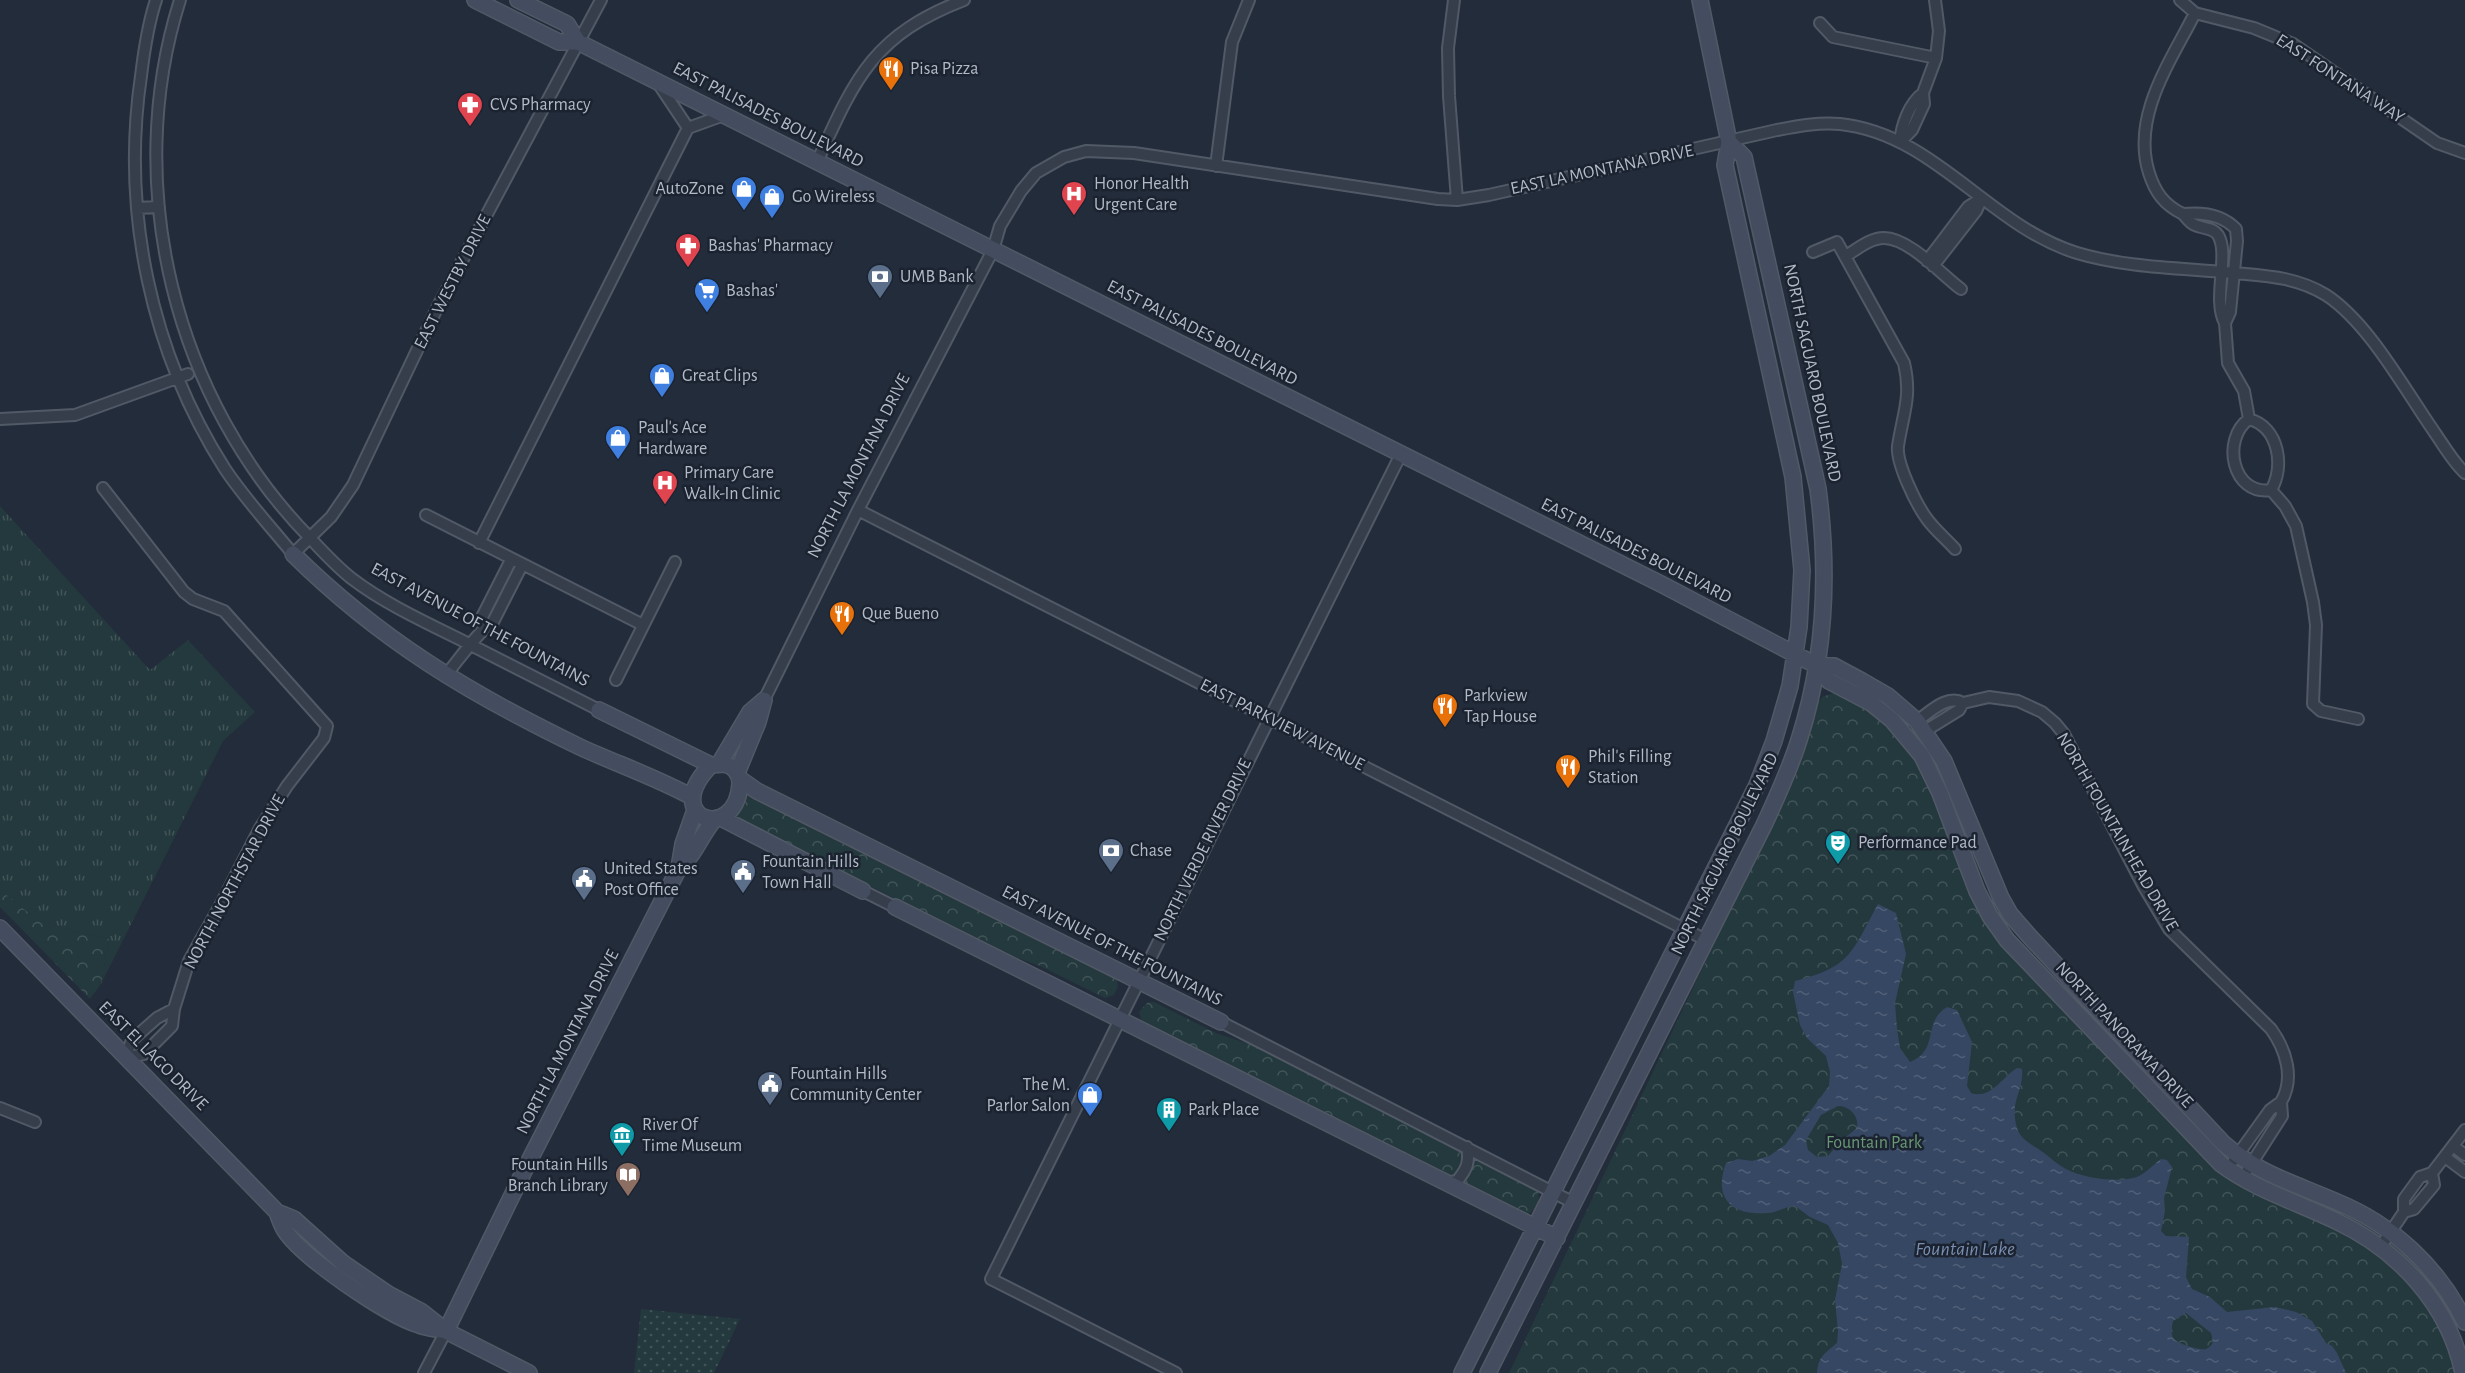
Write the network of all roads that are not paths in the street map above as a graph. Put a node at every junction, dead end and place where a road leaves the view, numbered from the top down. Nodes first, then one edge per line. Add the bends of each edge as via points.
1 (156, 0) edge
2 (180, 0) edge
3 (475, 0) edge
4 (518, 0) edge
5 (601, 0) edge
6 (964, 0) edge
7 (1249, 0) edge
8 (1454, 0) edge
9 (1700, 0) edge
10 (1935, 0) edge
11 (2180, 0) edge
12 (2195, 13) junction
13 (1820, 23) dead end
14 (578, 42) junction
15 (1936, 58) junction
16 (657, 81) junction
17 (724, 115) junction
18 (688, 128) junction
19 (1729, 142) junction
20 (1900, 142) junction
21 (2465, 153) edge
22 (817, 162) junction
23 (1216, 166) junction
24 (1982, 198) junction
25 (1457, 200) junction
26 (159, 207) junction
27 (137, 208) junction
28 (2182, 214) junction
29 (2229, 222) junction
30 (2217, 234) junction
31 (993, 250) junction
32 (1813, 252) dead end
33 (1846, 256) junction
34 (1930, 263) junction
35 (2227, 272) junction
36 (1961, 289) dead end
37 (183, 376) junction
38 (0, 419) edge
39 (2249, 419) junction
40 (1401, 454) junction
41 (2465, 473) edge
42 (104, 488) dead end
43 (2271, 490) junction
44 (858, 510) junction
45 (426, 515) dead end
46 (310, 539) junction
47 (479, 543) junction
48 (1955, 549) dead end
49 (293, 554) junction
50 (512, 560) junction
51 (675, 562) dead end
52 (522, 565) junction
53 (494, 595) junction
54 (504, 601) junction
55 (643, 625) junction
56 (484, 627) junction
57 (472, 645) junction
58 (1806, 660) junction
59 (446, 675) junction
60 (616, 680) dead end
61 (764, 700) junction
62 (599, 710) joint
63 (1268, 719) junction
64 (2358, 719) dead end
65 (1921, 726) junction
66 (715, 764) junction
67 (738, 776) junction
68 (693, 804) junction
69 (718, 819) junction
70 (679, 868) junction
71 (863, 891) joint
72 (896, 907) joint
73 (0, 928) edge
74 (1685, 929) junction
75 (1706, 940) junction
76 (1139, 981) junction
77 (174, 1009) junction
78 (1120, 1018) junction
79 (1221, 1022) joint
80 (125, 1058) junction
81 (2281, 1102) junction
82 (0, 1108) edge
83 (35, 1122) dead end
84 (2465, 1130) edge
85 (2251, 1136) junction
86 (2264, 1145) junction
87 (2453, 1146) junction
88 (1467, 1147) junction
89 (2465, 1155) edge
90 (2445, 1157) junction
91 (2244, 1160) junction
92 (2227, 1169) junction
93 (2465, 1172) edge
94 (2241, 1179) junction
95 (1443, 1183) junction
96 (1553, 1192) junction
97 (1574, 1203) junction
98 (1536, 1227) junction
99 (2391, 1232) junction
100 (1557, 1238) junction
101 (2381, 1246) junction
102 (2465, 1322) edge
103 (446, 1331) junction
104 (424, 1373) edge
105 (529, 1373) edge
106 (1176, 1373) edge
107 (1462, 1373) edge
108 (1488, 1373) edge
109 (2463, 1373) edge

1 - 27 street via 137,104
2 - 26 street, EAST AVENUE OF THE FOUNTAINS via 160,97
3 - 14 street, EAST PALISADES BOULEVARD via 559,42
4 - 14 street, EAST PALISADES BOULEVARD via 567,24
5 - 14 street, EAST WESTBY DRIVE
6 - 22 street via 916,22 870,61 846,98
7 - 23 street via 1232,42
8 - 25 street via 1448,59
9 - 19 street, NORTH SAGUARO BOULEVARD
10 - 15 street via 1939,31
11 - 12 street, EAST FONTANA WAY
12 - 21 street, EAST FONTANA WAY via 2254,28 2293,44 2437,143
12 - 28 street via 2154,93 2144,138 2145,162 2153,188 2165,203
13 - 15 street via 1833,37
14 - 16 street, EAST PALISADES BOULEVARD
14 - 46 street, EAST WESTBY DRIVE via 439,304 365,464 344,501
15 - 20 street via 1923,93 1924,104 1912,130
16 - 17 street, EAST PALISADES BOULEVARD
16 - 18 street
17 - 18 street
17 - 22 street, EAST PALISADES BOULEVARD
18 - 47 street
19 - 20 street, EAST LA MONTANA DRIVE via 1795,127 1839,124
19 - 25 street, EAST LA MONTANA DRIVE
19 - 58 street, NORTH SAGUARO BOULEVARD via 1725,165 1793,477 1799,519
19 - 58 street, NORTH SAGUARO BOULEVARD via 1744,157 1818,489 1825,568 1824,611
20 - 24 street, EAST LA MONTANA DRIVE
22 - 31 street, EAST PALISADES BOULEVARD
23 - 25 street, EAST LA MONTANA DRIVE
23 - 31 street, EAST LA MONTANA DRIVE via 1105,150 1064,157 1036,173 1021,191 1000,226
24 - 34 street via 1968,207
24 - 35 street, EAST LA MONTANA DRIVE via 2041,238 2077,253 2146,265
26 - 27 street
26 - 46 street, EAST AVENUE OF THE FOUNTAINS via 173,290 202,378 235,443 275,500
27 - 37 street via 151,296
28 - 29 street via 2202,213
28 - 30 street via 2193,224
29 - 30 street
29 - 35 street via 2237,241
30 - 35 street
31 - 40 street, EAST PALISADES BOULEVARD
31 - 44 street, NORTH LA MONTANA DRIVE
32 - 33 street via 1837,242
33 - 34 street via 1884,238 1896,240
33 - 48 street via 1904,363 1909,392 1898,448 1900,466 1926,518
34 - 36 street
35 - 39 street via 2219,313 2225,323 2228,363 2244,391
35 - 41 street, EAST LA MONTANA DRIVE via 2296,281 2350,313
37 - 38 street via 75,415
37 - 49 street via 194,414 225,469
39 - 43 street via 2264,428 2275,445 2278,471
39 - 43 street via 2234,439 2236,469 2250,487
40 - 58 street, EAST PALISADES BOULEVARD
40 - 63 street, NORTH VERDE RIVER DRIVE
42 - 77 street, NORTH NORTHSTAR DRIVE via 184,592 224,611 327,726 260,828 189,961
43 - 64 street via 2296,526 2313,602 2313,704 2321,711
44 - 61 street, NORTH LA MONTANA DRIVE
44 - 63 street, EAST PARKVIEW AVENUE
45 - 47 street
46 - 49 street, EAST WESTBY DRIVE
46 - 57 street, EAST AVENUE OF THE FOUNTAINS via 350,577 377,596
47 - 50 street
49 - 59 street via 364,619
50 - 52 street
50 - 53 street
51 - 55 street
52 - 54 street
52 - 55 street
53 - 54 street
53 - 56 street via 482,617
54 - 56 street via 493,622
55 - 60 street
56 - 57 street
57 - 59 street
57 - 62 street, EAST AVENUE OF THE FOUNTAINS
58 - 65 street, NORTH PANORAMA DRIVE via 1834,666 1862,681 1888,696
58 - 74 street, NORTH SAGUARO BOULEVARD via 1787,696 1765,768
58 - 75 street, NORTH SAGUARO BOULEVARD via 1805,718 1785,779
58 - 92 street, NORTH PANORAMA DRIVE via 1829,681 1892,720 1914,744 1940,794 1977,891 2007,940
59 - 68 street via 581,747 652,776
61 - 66 street, NORTH LA MONTANA DRIVE via 750,712
61 - 67 street, NORTH LA MONTANA DRIVE
62 - 66 street, EAST AVENUE OF THE FOUNTAINS
63 - 74 street, EAST PARKVIEW AVENUE
63 - 76 street, NORTH VERDE RIVER DRIVE
65 - 81 street, NORTH FOUNTAINHEAD DRIVE via 1959,710 1964,703 1989,698 2018,701 2042,712 2064,735 2169,929 2279,1040 2288,1073 2288,1092
65 - 91 street, NORTH PANORAMA DRIVE via 1944,761 2010,914 2131,1046
66 - 67 street via 729,765
66 - 68 street via 697,784
67 - 69 street via 736,799
67 - 76 street, EAST AVENUE OF THE FOUNTAINS via 757,790
68 - 69 street via 704,819
68 - 70 street
69 - 70 street via 702,834 693,856
69 - 71 street
70 - 103 street, NORTH LA MONTANA DRIVE
71 - 72 street
72 - 78 street
73 - 80 street, EAST EL LAGO DRIVE
74 - 75 street, EAST PARKVIEW AVENUE
74 - 96 street, NORTH SAGUARO BOULEVARD
75 - 97 street, NORTH SAGUARO BOULEVARD
76 - 78 street, NORTH VERDE RIVER DRIVE
76 - 79 street, EAST AVENUE OF THE FOUNTAINS
77 - 80 street via 132,1040
77 - 80 street, NORTH NORTHSTAR DRIVE via 172,1026 162,1038 144,1054
78 - 95 street
78 - 106 street, NORTH VERDE RIVER DRIVE via 991,1279
79 - 88 street, EAST AVENUE OF THE FOUNTAINS
80 - 103 street, EAST EL LAGO DRIVE via 277,1212 294,1219 343,1263
81 - 85 street, NORTH FOUNTAINHEAD DRIVE
81 - 86 street, NORTH FOUNTAINHEAD DRIVE via 2282,1116
82 - 83 street
84 - 87 street
85 - 86 street
85 - 91 street, NORTH FOUNTAINHEAD DRIVE
86 - 91 street, NORTH FOUNTAINHEAD DRIVE
87 - 89 street
87 - 90 street
88 - 95 street via 1469,1163 1465,1172 1457,1181
88 - 96 street, EAST AVENUE OF THE FOUNTAINS
90 - 93 street
90 - 99 street via 2432,1173 2420,1177 2404,1199 2404,1212
91 - 92 street, NORTH FOUNTAINHEAD DRIVE
91 - 94 street, NORTH FOUNTAINHEAD DRIVE
91 - 99 street, NORTH PANORAMA DRIVE via 2356,1210
92 - 94 street, NORTH PANORAMA DRIVE
94 - 101 street, NORTH PANORAMA DRIVE
95 - 98 street
96 - 97 street, EAST AVENUE OF THE FOUNTAINS
96 - 98 street, NORTH SAGUARO BOULEVARD
97 - 100 street, NORTH SAGUARO BOULEVARD
98 - 100 street
98 - 107 street, NORTH SAGUARO BOULEVARD
99 - 101 street
99 - 102 street, NORTH PANORAMA DRIVE via 2436,1275
100 - 108 street, NORTH SAGUARO BOULEVARD
101 - 109 street, NORTH PANORAMA DRIVE via 2427,1294 2457,1348
103 - 104 street
103 - 105 street, EAST EL LAGO DRIVE

